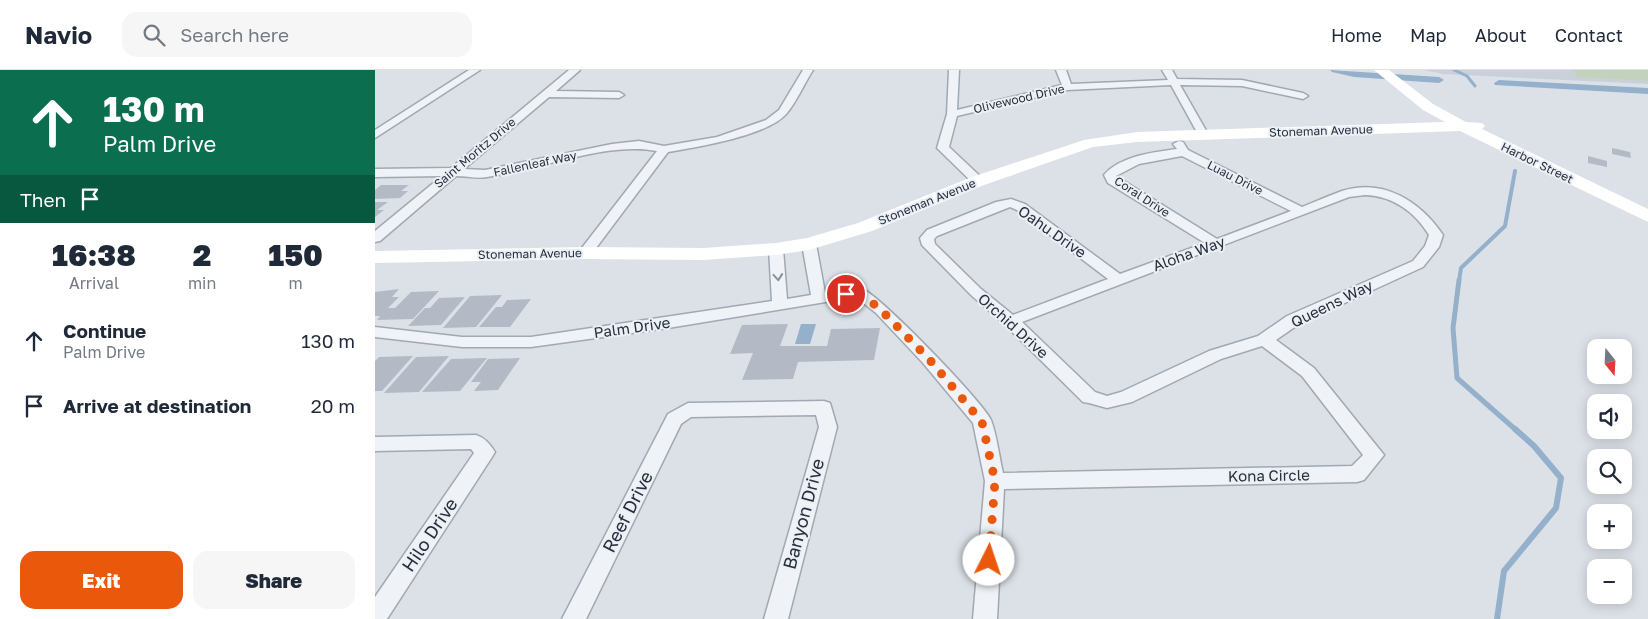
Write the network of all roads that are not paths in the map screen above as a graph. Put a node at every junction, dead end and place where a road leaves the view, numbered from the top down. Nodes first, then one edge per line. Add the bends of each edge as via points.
1 (475, 70) edge
2 (575, 70) edge
3 (808, 70) edge
4 (954, 70) edge
5 (1061, 70) edge
6 (1167, 70) edge
7 (1381, 70) edge
8 (1175, 82) junction
9 (1067, 87) junction
10 (547, 94) junction
11 (619, 95) dead end
12 (1303, 96) dead end
13 (952, 114) junction
14 (1469, 126) junction
15 (1203, 134) junction
16 (375, 135) edge
17 (1174, 135) junction
18 (664, 148) junction
19 (1184, 152) junction
20 (452, 172) junction
21 (375, 174) edge
22 (978, 181) junction
23 (1367, 191) joint
24 (1648, 205) edge
25 (1302, 212) junction
26 (1648, 216) edge
27 (375, 238) edge
28 (927, 238) joint
29 (809, 244) junction
30 (1216, 244) junction
31 (776, 249) junction
32 (585, 253) junction
33 (375, 257) edge
34 (1119, 280) junction
35 (819, 298) junction
36 (781, 304) junction
37 (1011, 321) junction
38 (375, 332) edge
39 (1264, 340) junction
40 (1107, 402) joint
41 (824, 408) joint
42 (375, 444) edge
43 (995, 481) junction
44 (375, 618) edge
45 (574, 619) edge
46 (776, 619) edge
47 (985, 619) edge

1 - 16 street
2 - 10 street, Saint Moritz Drive
3 - 18 street via 783,112 770,122 719,140
4 - 13 street
5 - 9 street
6 - 8 street
7 - 14 street, Harbor Street via 1428,107
8 - 9 street, Olivewood Drive
8 - 12 street, Olivewood Drive via 1242,83
8 - 15 street
9 - 13 street, Olivewood Drive
10 - 11 street
10 - 20 street, Saint Moritz Drive
13 - 22 street via 943,148
14 - 15 street, Stoneman Avenue
14 - 24 street, Harbor Street
14 - 26 street, Harbor Street
15 - 17 street, Stoneman Avenue
17 - 19 street
17 - 22 street, Stoneman Avenue via 1090,143
18 - 20 street, Fallenleaf Way via 639,144 612,147 485,174
18 - 32 street
19 - 25 street, Luau Drive
19 - 30 street, Coral Drive via 1151,158 1115,170 1110,175 1112,180
20 - 21 street, Fallenleaf Way
20 - 27 street, Saint Moritz Drive
22 - 29 street, Stoneman Avenue via 865,228
23 - 25 street, Aloha Way via 1346,194
23 - 39 street, Queens Way via 1396,197 1413,209 1437,235 1432,247 1418,264 1293,320
25 - 30 street, Aloha Way
28 - 34 street, Oahu Drive via 1000,204 1011,203 1021,207
28 - 37 street, Orchid Drive via 929,245 963,279
29 - 31 street, Stoneman Avenue
29 - 35 street
30 - 34 street, Aloha Way
31 - 32 street, Stoneman Avenue via 703,254
31 -> 36 street
32 - 33 street, Stoneman Avenue
34 - 37 street, Aloha Way
35 - 36 street, Palm Drive
35 - 43 street, Palm Drive via 859,292 929,359 982,422
36 - 38 street, Palm Drive via 531,342 462,342
37 - 40 street, Orchid Drive via 1089,397
39 - 40 street, Queens Way via 1215,355 1126,397
39 - 43 street, Kona Circle via 1308,372 1374,455 1357,474
41 - 45 street, Reef Drive via 688,410 674,419
41 - 46 street, Banyon Drive via 828,427
42 - 44 street, Hilo Drive via 476,442 485,452
43 - 47 street, Palm Drive

